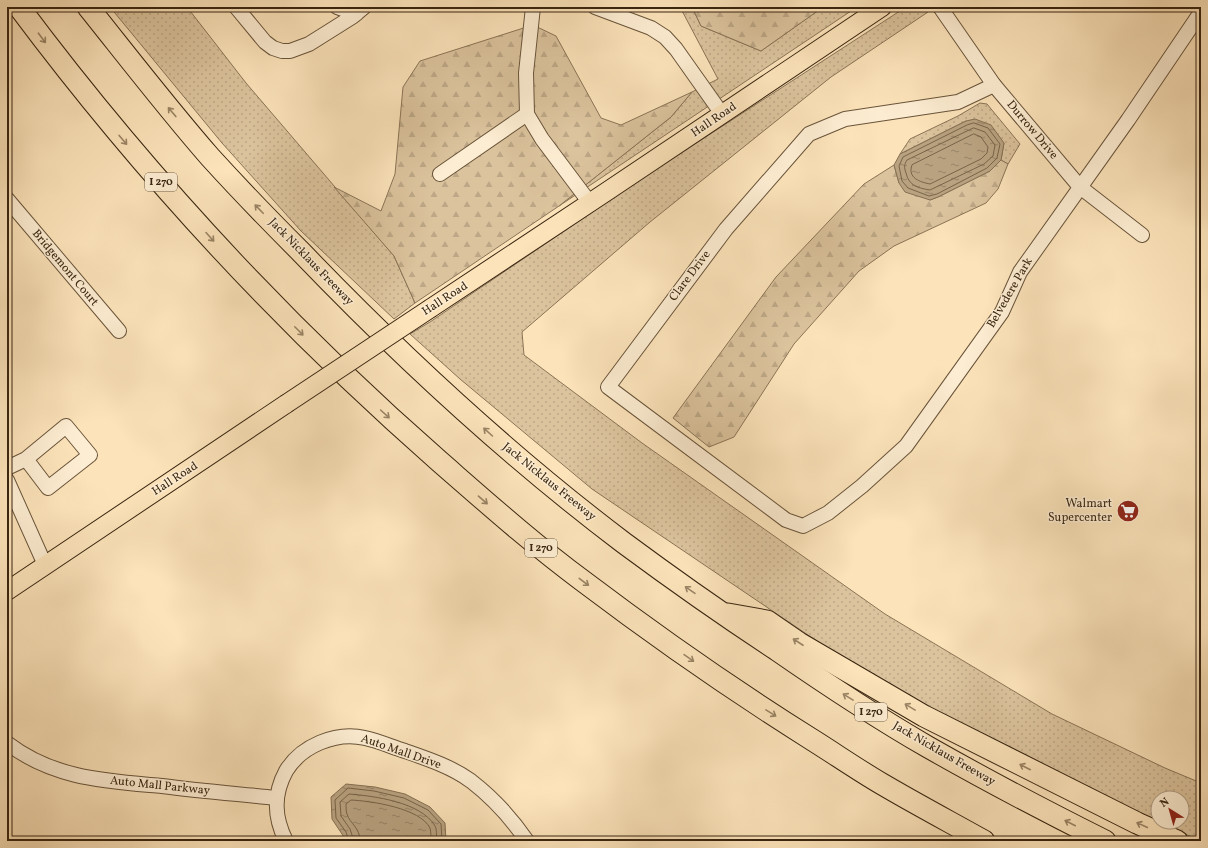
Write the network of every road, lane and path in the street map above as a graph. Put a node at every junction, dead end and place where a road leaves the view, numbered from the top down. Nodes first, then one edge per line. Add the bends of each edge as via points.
1 (19, 7) edge
2 (88, 7) edge
3 (236, 7) edge
4 (337, 7) edge
5 (533, 7) edge
6 (882, 7) edge
7 (940, 7) edge
8 (602, 8) edge
9 (360, 10) edge
10 (1201, 12) edge
11 (994, 86) junction
12 (527, 114) junction
13 (722, 114) junction
14 (440, 174) dead end
15 (1080, 188) junction
16 (590, 203) junction
17 (9, 204) edge
18 (1142, 235) dead end
19 (119, 331) dead end
20 (26, 459) junction
21 (7, 468) edge
22 (7, 480) edge
23 (803, 526) joint
24 (45, 565) junction
25 (7, 591) edge
26 (722, 612) junction
27 (7, 743) edge
28 (884, 785) junction
29 (277, 798) junction
30 (286, 841) edge
31 (527, 841) edge
32 (962, 841) edge
33 (984, 841) edge
34 (1105, 841) edge
35 (1177, 841) edge

1 -> 28 highway, I 270 via 123,140 187,212 256,287 382,411 492,508 583,581 738,693
26 -> 2 highway, Jack Nicklaus Freeway / I 270 via 622,541 490,434 370,322 211,157
3 - 9 street via 265,42 273,48 290,52 309,44
4 - 9 street
5 - 12 street via 526,73
6 - 13 main road, Hall Road
7 - 11 street, Durrow Drive
8 - 13 street via 651,28 665,37
10 - 15 street, Belvedere Park
11 - 15 street, Durrow Drive
11 - 23 street, Clare Drive via 958,102 845,119 809,134 726,229 608,387 786,520
12 - 14 street
12 - 16 street via 542,139
13 - 16 main road, Hall Road
15 - 18 street, Durrow Drive
15 - 23 street, Belvedere Park via 1020,272 1002,312 906,446 828,513
16 - 24 main road, Hall Road, bridge
17 - 19 street, Bridgemont Court
20 - 20 street via 66,426 90,455 48,488
20 - 21 street
22 - 24 street
24 - 25 main road, Hall Road
34 -> 26 highway, Jack Nicklaus Freeway / I 270 via 927,746 833,688
35 -> 26 highway via 924,716 767,621
27 - 29 street, Auto Mall Parkway via 54,769 101,780
28 - 32 highway
28 - 33 highway, I 270
29 - 30 street via 276,812
29 - 31 street, Auto Mall Drive via 283,777 300,754 331,738 365,738 438,762 470,781 496,803

